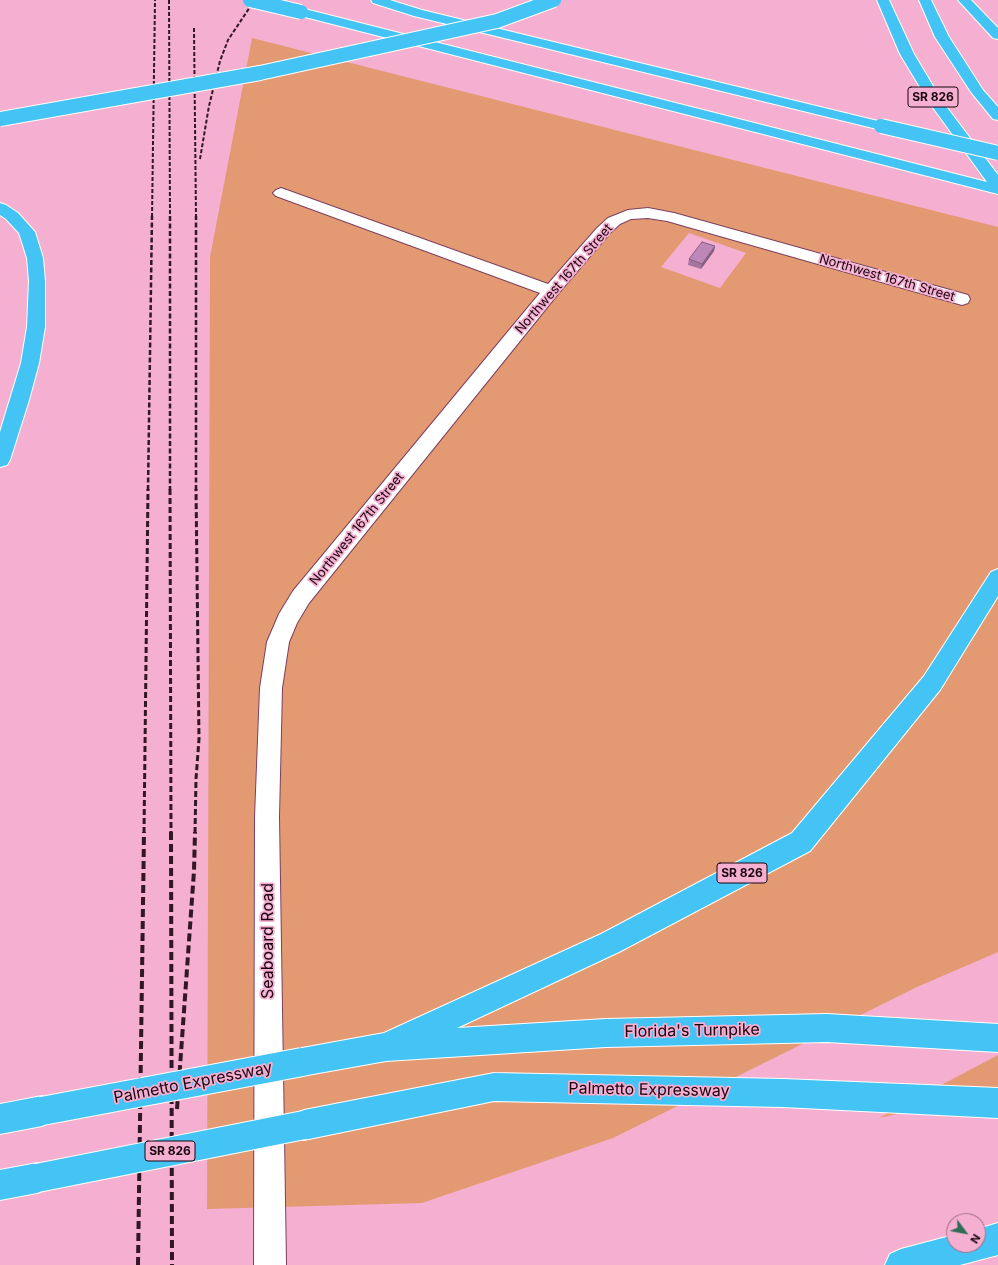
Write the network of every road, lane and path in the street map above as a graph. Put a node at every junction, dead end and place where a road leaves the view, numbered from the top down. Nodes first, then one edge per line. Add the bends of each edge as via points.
1 (250, 0) edge
2 (377, 0) edge
3 (554, 0) edge
4 (883, 0) edge
5 (924, 0) edge
6 (964, 0) edge
7 (998, 35) edge
8 (998, 116) edge
9 (0, 119) edge
10 (998, 153) edge
11 (998, 188) edge
12 (281, 193) dead end
13 (0, 208) edge
14 (551, 291) junction
15 (962, 299) dead end
16 (0, 460) edge
17 (998, 578) edge
18 (287, 620) joint
19 (998, 1038) edge
20 (386, 1047) junction
21 (998, 1103) edge
22 (0, 1119) edge
23 (0, 1185) edge
24 (998, 1239) edge
25 (986, 1242) edge
26 (947, 1253) edge
27 (270, 1265) edge
28 (901, 1265) edge

1 - 11 highway, bridge
2 - 10 highway, bridge via 418,13
3 - 9 highway, bridge via 497,21 260,73
4 - 11 highway, SR 826 via 907,54 936,102
5 - 8 highway, SR 826 via 942,37 978,92
6 - 7 highway
12 - 14 street
13 - 16 highway via 27,232 35,258 37,281 36,327 30,363
14 - 15 street, Northwest 167th Street via 614,221 628,215 648,213 699,224
14 - 18 street, Northwest 167th Street via 301,597
17 - 20 highway, SR 826 via 932,683 801,842 610,943
18 - 27 street, Seaboard Road via 278,642 271,688 268,802
19 - 20 highway, Florida's Turnpike via 827,1028 606,1033
20 - 22 highway, Palmetto Expressway / SR 826, bridge
21 - 23 highway, Palmetto Expressway / SR 826, bridge via 783,1093 494,1087
24 - 25 highway
26 - 28 highway

